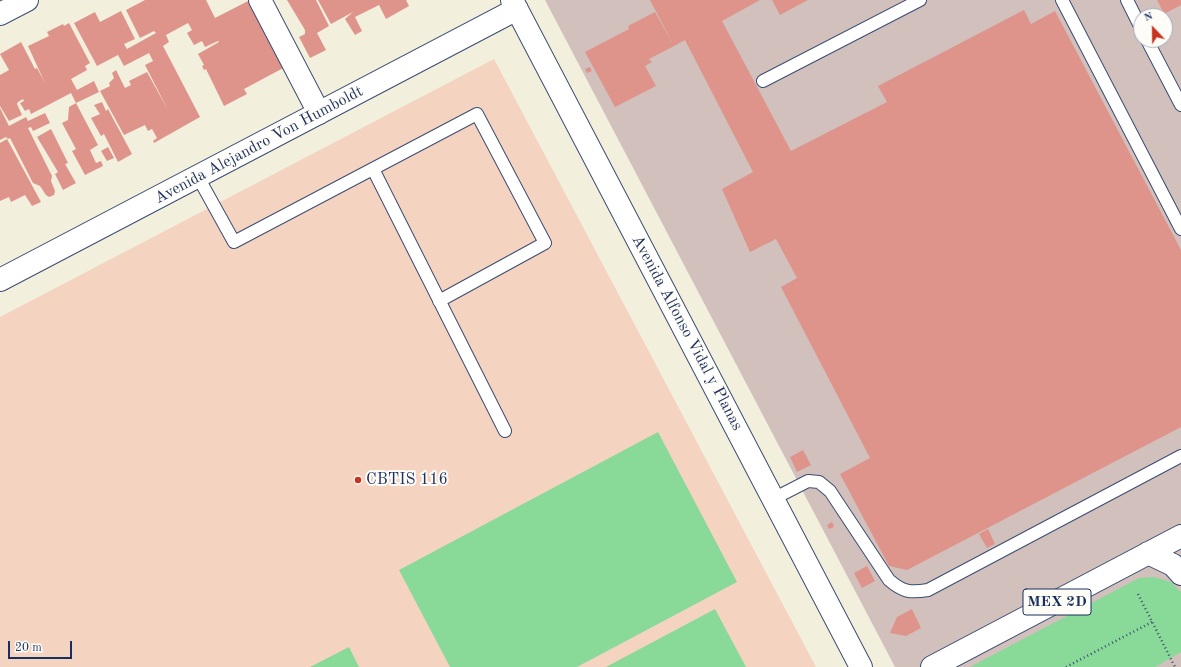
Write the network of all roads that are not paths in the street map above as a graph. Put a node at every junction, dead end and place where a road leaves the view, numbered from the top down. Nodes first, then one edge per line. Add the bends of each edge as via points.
1 (27, 0) edge
2 (260, 0) edge
3 (920, 0) edge
4 (1062, 0) edge
5 (1127, 0) edge
6 (515, 5) edge
7 (1133, 12) edge
8 (0, 14) edge
9 (1151, 48) edge
10 (763, 81) dead end
11 (1181, 105) edge
12 (319, 113) junction
13 (373, 169) junction
14 (198, 177) junction
15 (1181, 229) edge
16 (0, 280) edge
17 (439, 301) junction
18 (505, 431) dead end
19 (1181, 456) edge
20 (773, 499) junction
21 (1181, 536) edge
22 (1148, 553) junction
23 (1181, 574) edge
24 (861, 667) edge
25 (932, 667) edge

1 - 8 main road
2 - 12 main road
3 - 10 lane
4 - 15 lane
5 - 7 lane
6 - 12 main road, Avenida Alejandro Von Humboldt
6 - 20 main road, Avenida Alfonso Vidal y Planas
9 - 11 lane
12 - 14 main road, Avenida Alejandro Von Humboldt
13 - 14 lane via 234,242
13 - 17 lane
13 - 17 lane via 477,114 545,243
14 - 16 main road, Avenida Alejandro Von Humboldt
17 - 18 lane
19 - 20 lane via 928,590 914,592 900,589 889,580 830,491 819,482 808,481
20 - 24 main road, Avenida Alfonso Vidal y Planas
21 - 22 main road, MEX 2D
22 - 23 main road via 1172,565
22 - 25 main road, MEX 2D

